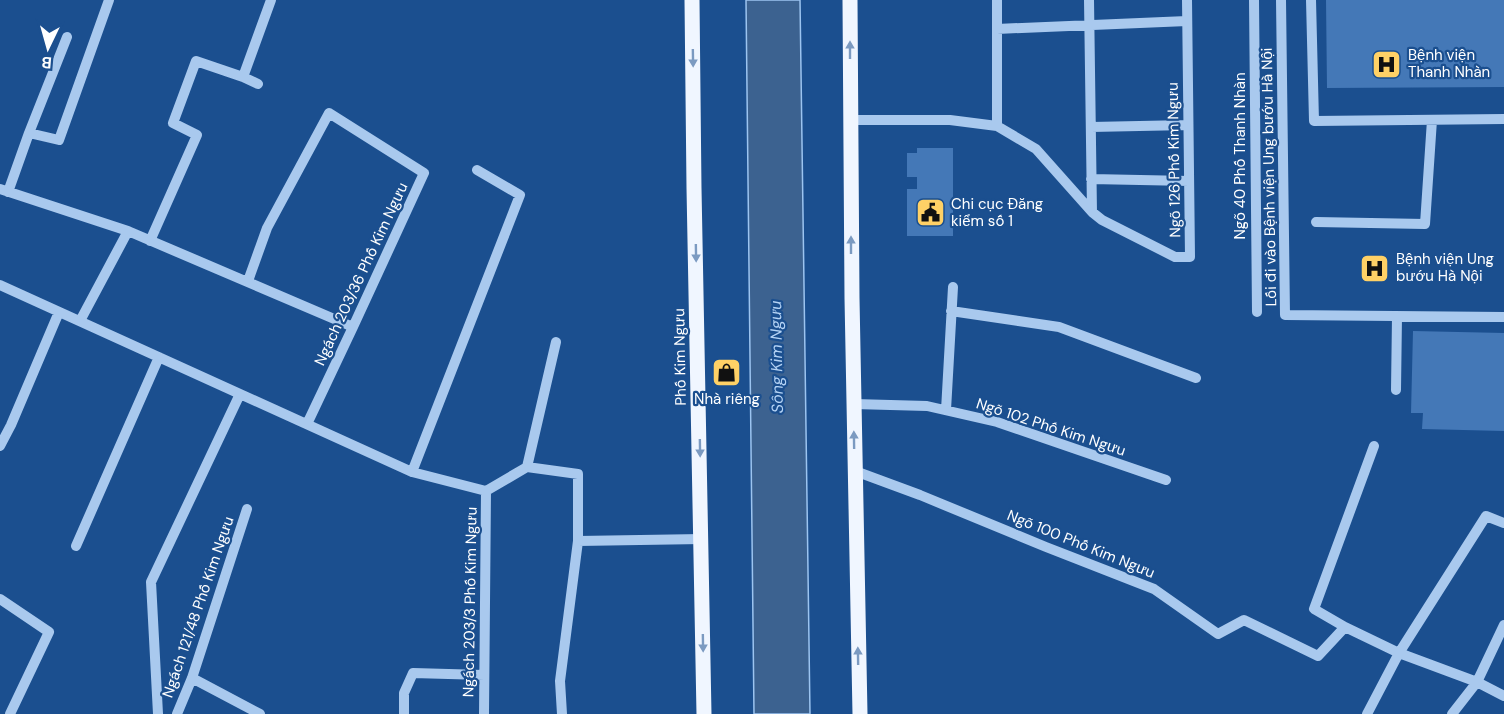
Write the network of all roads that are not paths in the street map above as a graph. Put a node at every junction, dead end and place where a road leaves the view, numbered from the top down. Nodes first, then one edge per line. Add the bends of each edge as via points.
1 (110, 0) edge
2 (272, 0) edge
3 (692, 0) edge
4 (850, 0) edge
5 (997, 0) edge
6 (1089, 0) edge
7 (1187, 0) edge
8 (1254, 0) edge
9 (1281, 0) edge
10 (1311, 0) edge
11 (1187, 21) junction
12 (1089, 26) junction
13 (997, 29) junction
14 (67, 37) dead end
15 (243, 77) junction
16 (258, 84) dead end
17 (1504, 119) edge
18 (850, 120) junction
19 (1432, 120) junction
20 (1188, 125) junction
21 (996, 126) junction
22 (1091, 127) junction
23 (29, 133) junction
24 (477, 170) dead end
25 (1091, 179) junction
26 (1189, 181) junction
27 (4, 190) edge
28 (1092, 212) junction
29 (1316, 222) dead end
30 (128, 231) junction
31 (150, 241) junction
32 (248, 281) junction
33 (0, 285) edge
34 (953, 287) dead end
35 (951, 311) junction
36 (59, 312) junction
37 (1257, 312) dead end
38 (1397, 316) junction
39 (1504, 317) edge
40 (80, 321) junction
41 (353, 327) junction
42 (556, 342) dead end
43 (159, 357) junction
44 (1196, 378) dead end
45 (1396, 390) dead end
46 (240, 394) junction
47 (854, 404) junction
48 (946, 411) junction
49 (307, 424) junction
50 (0, 446) edge
51 (1374, 446) dead end
52 (527, 467) junction
53 (855, 471) junction
54 (412, 472) junction
55 (1166, 480) dead end
56 (486, 491) junction
57 (247, 509) dead end
58 (1504, 522) edge
59 (702, 539) junction
60 (578, 541) junction
61 (76, 546) dead end
62 (0, 599) edge
63 (1504, 625) edge
64 (1345, 627) junction
65 (1399, 652) junction
66 (484, 675) junction
67 (192, 678) junction
68 (1477, 682) junction
69 (1504, 696) edge
70 (10, 714) edge
71 (158, 714) edge
72 (177, 714) edge
73 (260, 714) edge
74 (404, 714) edge
75 (484, 714) edge
76 (562, 714) edge
77 (704, 714) edge
78 (860, 714) edge
79 (1367, 714) edge
80 (1452, 714) edge

1 - 23 street via 59,140
2 - 15 street
3 -> 59 main road, Phố Kim Ngưu
18 -> 4 main road
5 - 13 street
6 - 12 street
7 - 11 street, Ngõ 126 Phố Kim Ngưu
8 - 37 street, Ngõ 40 Phố Thanh Nhàn
9 - 38 street, Lối đi vào Bệnh viện Ung bướu Hà Nội via 1286,315
10 - 19 street via 1314,121
11 - 12 street
11 - 20 street, Ngõ 126 Phố Kim Ngưu
12 - 13 street
12 - 22 street
13 - 21 street
14 - 23 street
15 - 16 street
15 - 31 street via 196,61 173,123 197,135
17 - 19 street
18 - 21 street, Ngõ 126 Phố Kim Ngưu via 950,120
47 -> 18 main road
19 - 29 street via 1425,224
20 - 22 street
20 - 26 street, Ngõ 126 Phố Kim Ngưu
21 - 28 street, Ngõ 126 Phố Kim Ngưu via 1036,148
22 - 25 street
23 - 27 street
24 - 54 street via 520,195
25 - 26 street
25 - 28 street
26 - 28 street, Ngõ 126 Phố Kim Ngưu via 1190,257 1175,257
27 - 30 street
30 - 31 street
30 - 40 street
31 - 32 street
32 - 41 street
32 - 41 street, Ngách 203/36 Phố Kim Ngưu via 267,228 329,113 424,174
33 - 36 street
34 - 35 street
35 - 44 street via 1059,327
35 - 48 street
36 - 40 street
36 - 50 street
38 - 39 street, Lối đi vào Bệnh viện Ung bướu Hà Nội
38 - 45 street
40 - 43 street
41 - 49 street, Ngách 203/36 Phố Kim Ngưu
42 - 52 street
43 - 46 street
43 - 61 street
46 - 49 street
46 - 71 street via 151,582
47 - 48 street, Ngõ 102 Phố Kim Ngưu via 927,406
53 -> 47 main road
48 - 55 street, Ngõ 102 Phố Kim Ngưu via 997,422
49 - 54 street
51 - 64 street via 1314,609
52 - 56 street
52 - 60 street via 578,474
53 - 64 street, Ngõ 100 Phố Kim Ngưu via 1154,589 1218,634 1244,620 1318,656
78 -> 53 main road
54 - 56 street
56 - 66 street, Ngách 203/3 Phố Kim Ngưu
57 - 67 street, Ngách 121/48 Phố Kim Ngưu
58 - 65 street via 1486,516
59 - 60 street
59 -> 77 main road, Phố Kim Ngưu
60 - 76 street via 560,681
62 - 70 street via 49,632
63 - 68 street
64 - 65 street
65 - 68 street
65 - 79 street
66 - 74 street via 413,673 405,693
66 - 75 street, Ngách 203/3 Phố Kim Ngưu
67 - 72 street, Ngách 121/48 Phố Kim Ngưu
67 - 73 street
68 - 69 street
68 - 80 street

